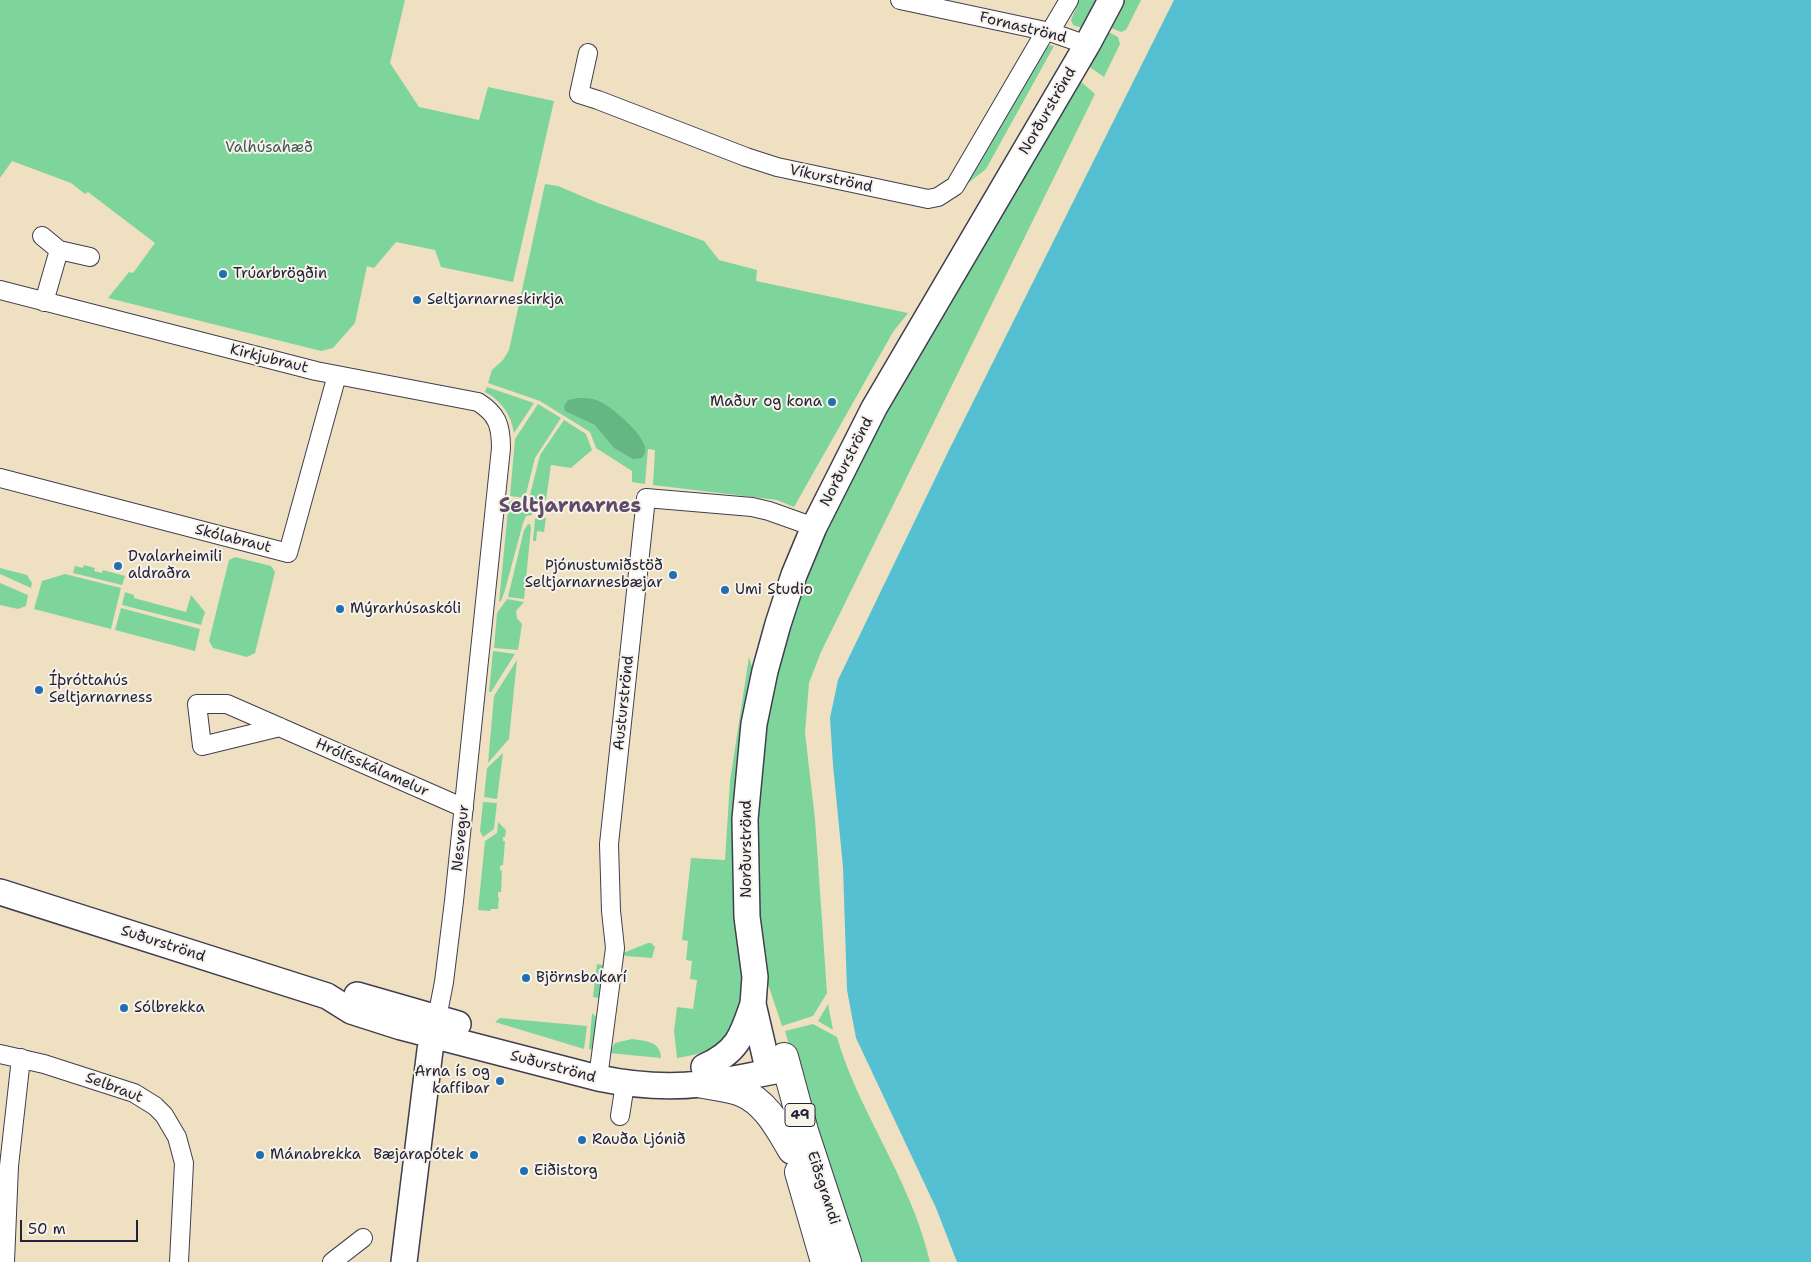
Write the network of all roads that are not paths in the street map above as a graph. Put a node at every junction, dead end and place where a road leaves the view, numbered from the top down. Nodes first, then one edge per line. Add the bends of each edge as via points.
1 (900, 0) edge
2 (1069, 0) edge
3 (1112, 0) edge
4 (1047, 32) junction
5 (1087, 45) junction
6 (588, 54) dead end
7 (42, 236) dead end
8 (59, 250) junction
9 (90, 257) dead end
10 (0, 290) edge
11 (44, 302) junction
12 (337, 375) junction
13 (493, 414) joint
14 (0, 478) edge
15 (814, 527) junction
16 (280, 727) dead end
17 (464, 808) junction
18 (0, 892) edge
19 (755, 976) junction
20 (753, 1004) junction
21 (435, 1026) junction
22 (0, 1054) edge
23 (21, 1058) junction
24 (777, 1064) junction
25 (599, 1071) junction
26 (704, 1076) junction
27 (626, 1084) junction
28 (620, 1116) dead end
29 (792, 1150) junction
30 (364, 1238) dead end
31 (5, 1262) edge
32 (179, 1262) edge
33 (332, 1262) edge
34 (404, 1262) edge
35 (826, 1262) edge
36 (847, 1262) edge

1 - 4 street, Fornaströnd
2 - 4 street
3 - 5 street, Norðurströnd
4 - 5 street, Fornaströnd
4 - 6 street, Víkurströnd via 955,186 938,197 928,199 746,158 579,94
5 - 15 street, Norðurströnd via 874,408
7 - 8 street
8 - 9 street
8 - 11 street
10 - 11 street, Kirkjubraut
11 - 12 street, Kirkjubraut
12 - 13 street, Kirkjubraut via 478,402
12 - 14 street, Skólabraut via 288,553
13 - 17 street, Nesvegur via 498,424 501,448
15 - 19 street, Norðurströnd via 778,624 754,724 745,819 747,917
15 - 25 street, Austurströnd via 752,507 646,498 608,844 614,948
16 - 17 street, Hrólfsskálamelur
17 - 21 street, Nesvegur via 444,982
18 - 21 street, Suðurströnd via 327,996 351,1011
19 - 20 street, Norðurströnd
19 - 24 street, Norðurströnd via 769,1000
20 - 24 street, Norðurströnd
20 - 26 street via 741,1036 731,1051
21 - 25 street, Suðurströnd
21 - 34 street, Nesvegur
22 - 23 street, Selbraut
23 - 31 street via 9,1166
23 - 32 street, Selbraut via 134,1093 155,1106 171,1125 184,1163
24 - 26 street, Suðurströnd
24 - 29 main road, Eiðsgrandi / 49
24 - 36 main road, Eiðsgrandi / 49 via 807,1139
25 - 26 street, Suðurströnd via 687,1070
25 - 27 street, Suðurströnd
26 - 27 street, Suðurströnd via 658,1086
26 - 29 main road, 49 via 754,1099 774,1120
27 - 28 street
29 - 35 main road, Eiðsgrandi / 49
30 - 33 street

